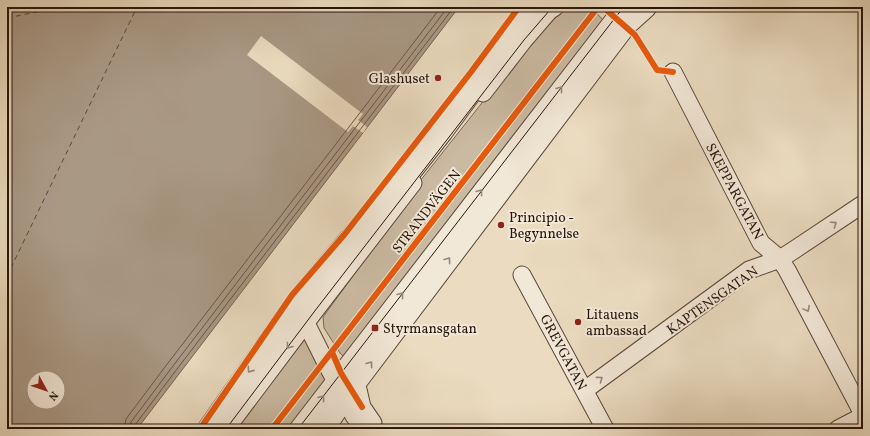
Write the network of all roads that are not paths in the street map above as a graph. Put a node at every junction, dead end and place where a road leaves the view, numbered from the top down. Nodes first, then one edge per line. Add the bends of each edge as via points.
1 (539, 7) edge
2 (555, 7) edge
3 (626, 7) edge
4 (645, 7) edge
5 (673, 72) dead end
6 (397, 188) junction
7 (863, 204) edge
8 (780, 259) junction
9 (522, 275) dead end
10 (306, 323) junction
11 (345, 386) junction
12 (585, 390) junction
13 (863, 415) edge
14 (209, 429) edge
15 (226, 429) edge
16 (298, 429) edge
17 (322, 429) edge
18 (364, 429) edge
19 (375, 429) edge
20 (605, 429) edge
21 (838, 429) edge

1 - 6 street, STRANDVÄGEN via 518,28
2 - 10 street, STRANDVÄGEN via 524,40
11 -> 3 street via 618,14
11 -> 4 street via 621,30
5 - 8 street, SKEPPARGATAN via 761,243
6 - 10 street, STRANDVÄGEN via 379,217 308,307 305,314
6 -> 14 street, STRANDVÄGEN via 299,300
8 -> 7 street, KAPTENSGATAN
12 -> 8 street, KAPTENSGATAN via 749,270
8 -> 13 street, SKEPPARGATAN
9 - 12 street, GREVGATAN
10 - 11 street
10 -> 15 street, STRANDVÄGEN
16 -> 11 street
11 - 17 street
11 - 18 street via 354,416
11 - 19 street
12 - 20 street, GREVGATAN
13 - 21 street

